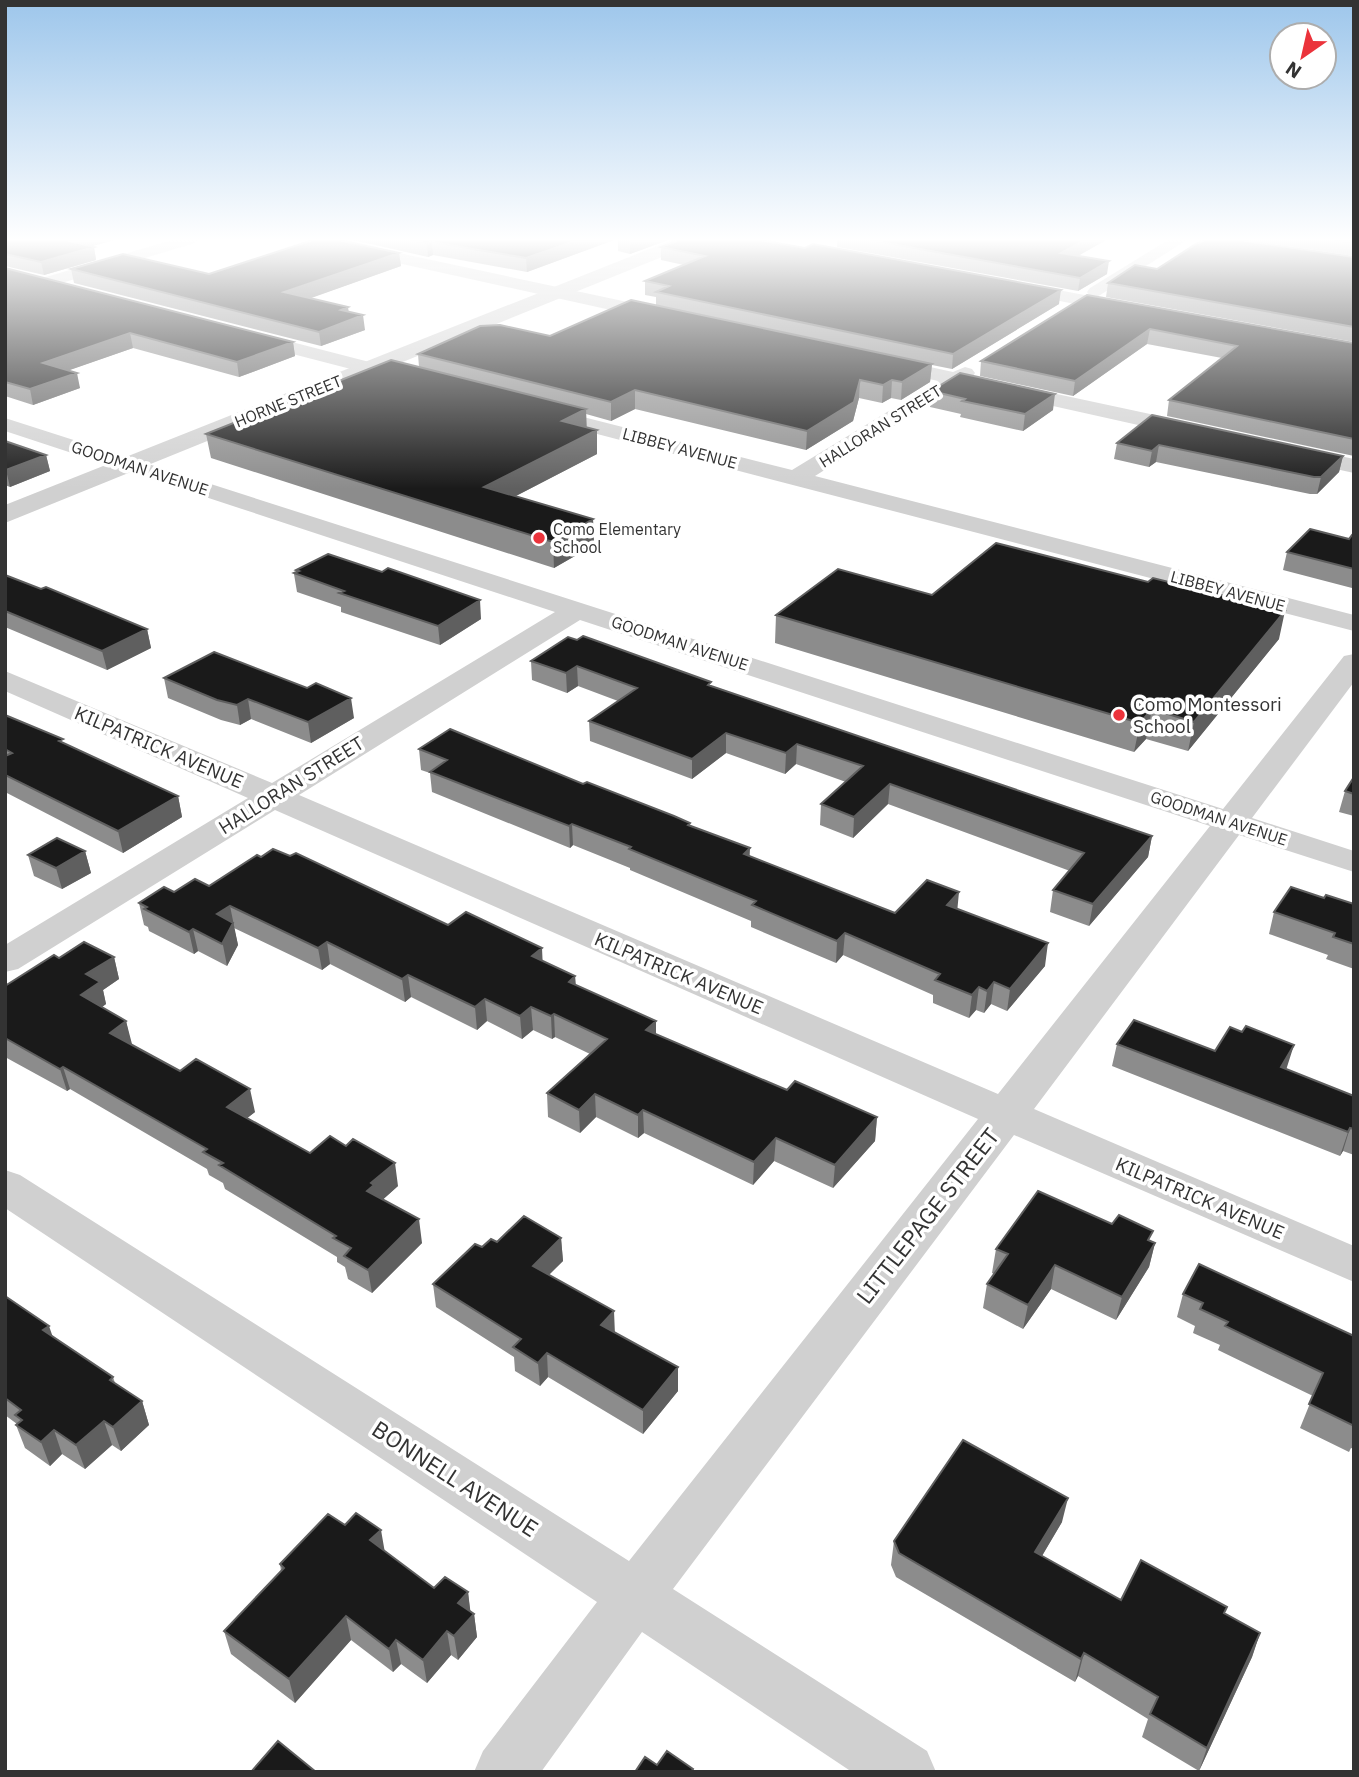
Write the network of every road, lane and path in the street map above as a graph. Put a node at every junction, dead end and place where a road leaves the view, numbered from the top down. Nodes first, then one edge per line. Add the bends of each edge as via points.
1 (481, 323) edge
2 (226, 331) edge
3 (863, 359) edge
4 (978, 365) dead end
5 (370, 368) junction
6 (956, 379) junction
7 (423, 382) edge
8 (516, 406) edge
9 (5, 424) edge
10 (1208, 434) edge
11 (1274, 448) edge
12 (131, 464) junction
13 (1354, 466) edge
14 (796, 478) junction
15 (5, 515) edge
16 (577, 610) junction
17 (1354, 624) edge
18 (1354, 662) edge
19 (5, 680) edge
20 (273, 796) junction
21 (1231, 822) junction
22 (1354, 862) edge
23 (5, 961) edge
24 (1006, 1115) junction
25 (5, 1186) edge
26 (1354, 1265) edge
27 (635, 1596) junction
28 (503, 1772) edge
29 (906, 1772) edge

1 - 5 street, HORNE STREET
2 - 5 street
3 - 6 street
4 - 6 street, HALLORAN STREET
5 - 7 street
5 - 12 street, HORNE STREET
6 - 10 street
6 - 14 street, HALLORAN STREET
8 - 14 street, LIBBEY AVENUE
9 - 12 street, GOODMAN AVENUE
11 - 13 street
12 - 15 street, HORNE STREET
12 - 16 street, GOODMAN AVENUE
14 - 17 street, LIBBEY AVENUE
16 - 20 street, HALLORAN STREET
16 - 21 street, GOODMAN AVENUE
18 - 21 street, LITTLEPAGE STREET
19 - 20 street, KILPATRICK AVENUE
20 - 23 street, HALLORAN STREET
20 - 24 street, KILPATRICK AVENUE
21 - 22 street, GOODMAN AVENUE
21 - 24 street, LITTLEPAGE STREET
24 - 26 street, KILPATRICK AVENUE
24 - 27 street, LITTLEPAGE STREET
25 - 27 street, BONNELL AVENUE
27 - 28 street, LITTLEPAGE STREET
27 - 29 street, BONNELL AVENUE

